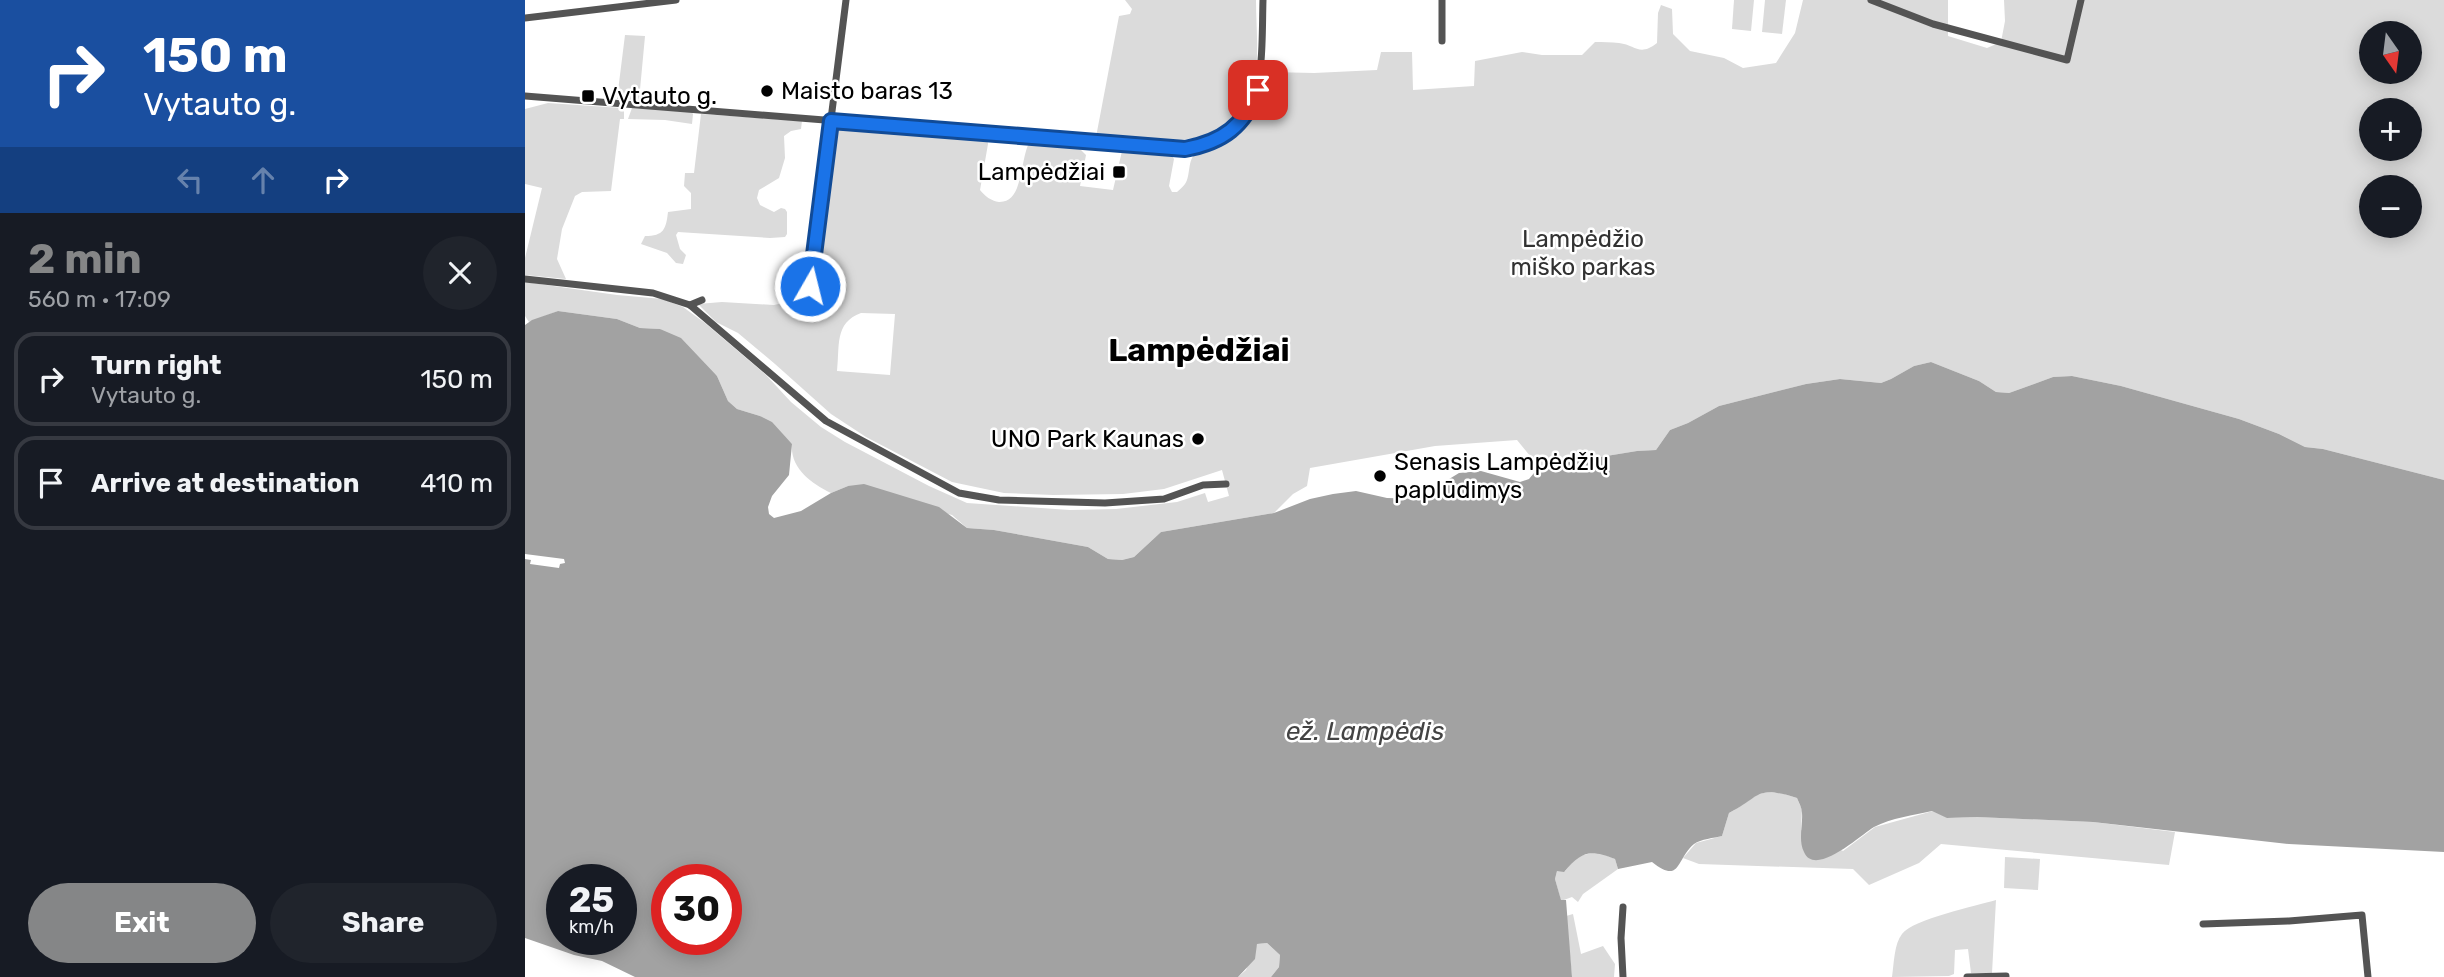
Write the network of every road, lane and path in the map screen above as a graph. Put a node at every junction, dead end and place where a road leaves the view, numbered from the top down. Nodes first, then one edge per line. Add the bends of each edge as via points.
1 (676, 0) edge
2 (846, 0) edge
3 (1263, 0) edge
4 (1442, 0) edge
5 (1871, 0) edge
6 (2081, 0) edge
7 (525, 18) edge
8 (1442, 41) dead end
9 (525, 96) edge
10 (831, 121) junction
11 (525, 279) edge
12 (810, 286) dead end
13 (702, 300) dead end
14 (690, 305) junction
15 (1226, 484) dead end
16 (1623, 907) dead end
17 (2203, 924) dead end
18 (2006, 976) edge
19 (1623, 977) edge
20 (1967, 977) edge
21 (2368, 977) edge

1 - 7 street
2 - 10 street
3 - 10 street via 1261,73 1251,108 1230,131 1201,146 1148,147
4 - 8 street
5 - 6 street via 1933,24 2067,60
9 - 10 street
10 - 12 street
11 - 14 street via 653,293
13 - 14 street
14 - 15 street via 826,421 958,493 999,500 1105,503 1164,499 1203,485
16 - 19 street
17 - 21 street via 2362,915
18 - 20 street

